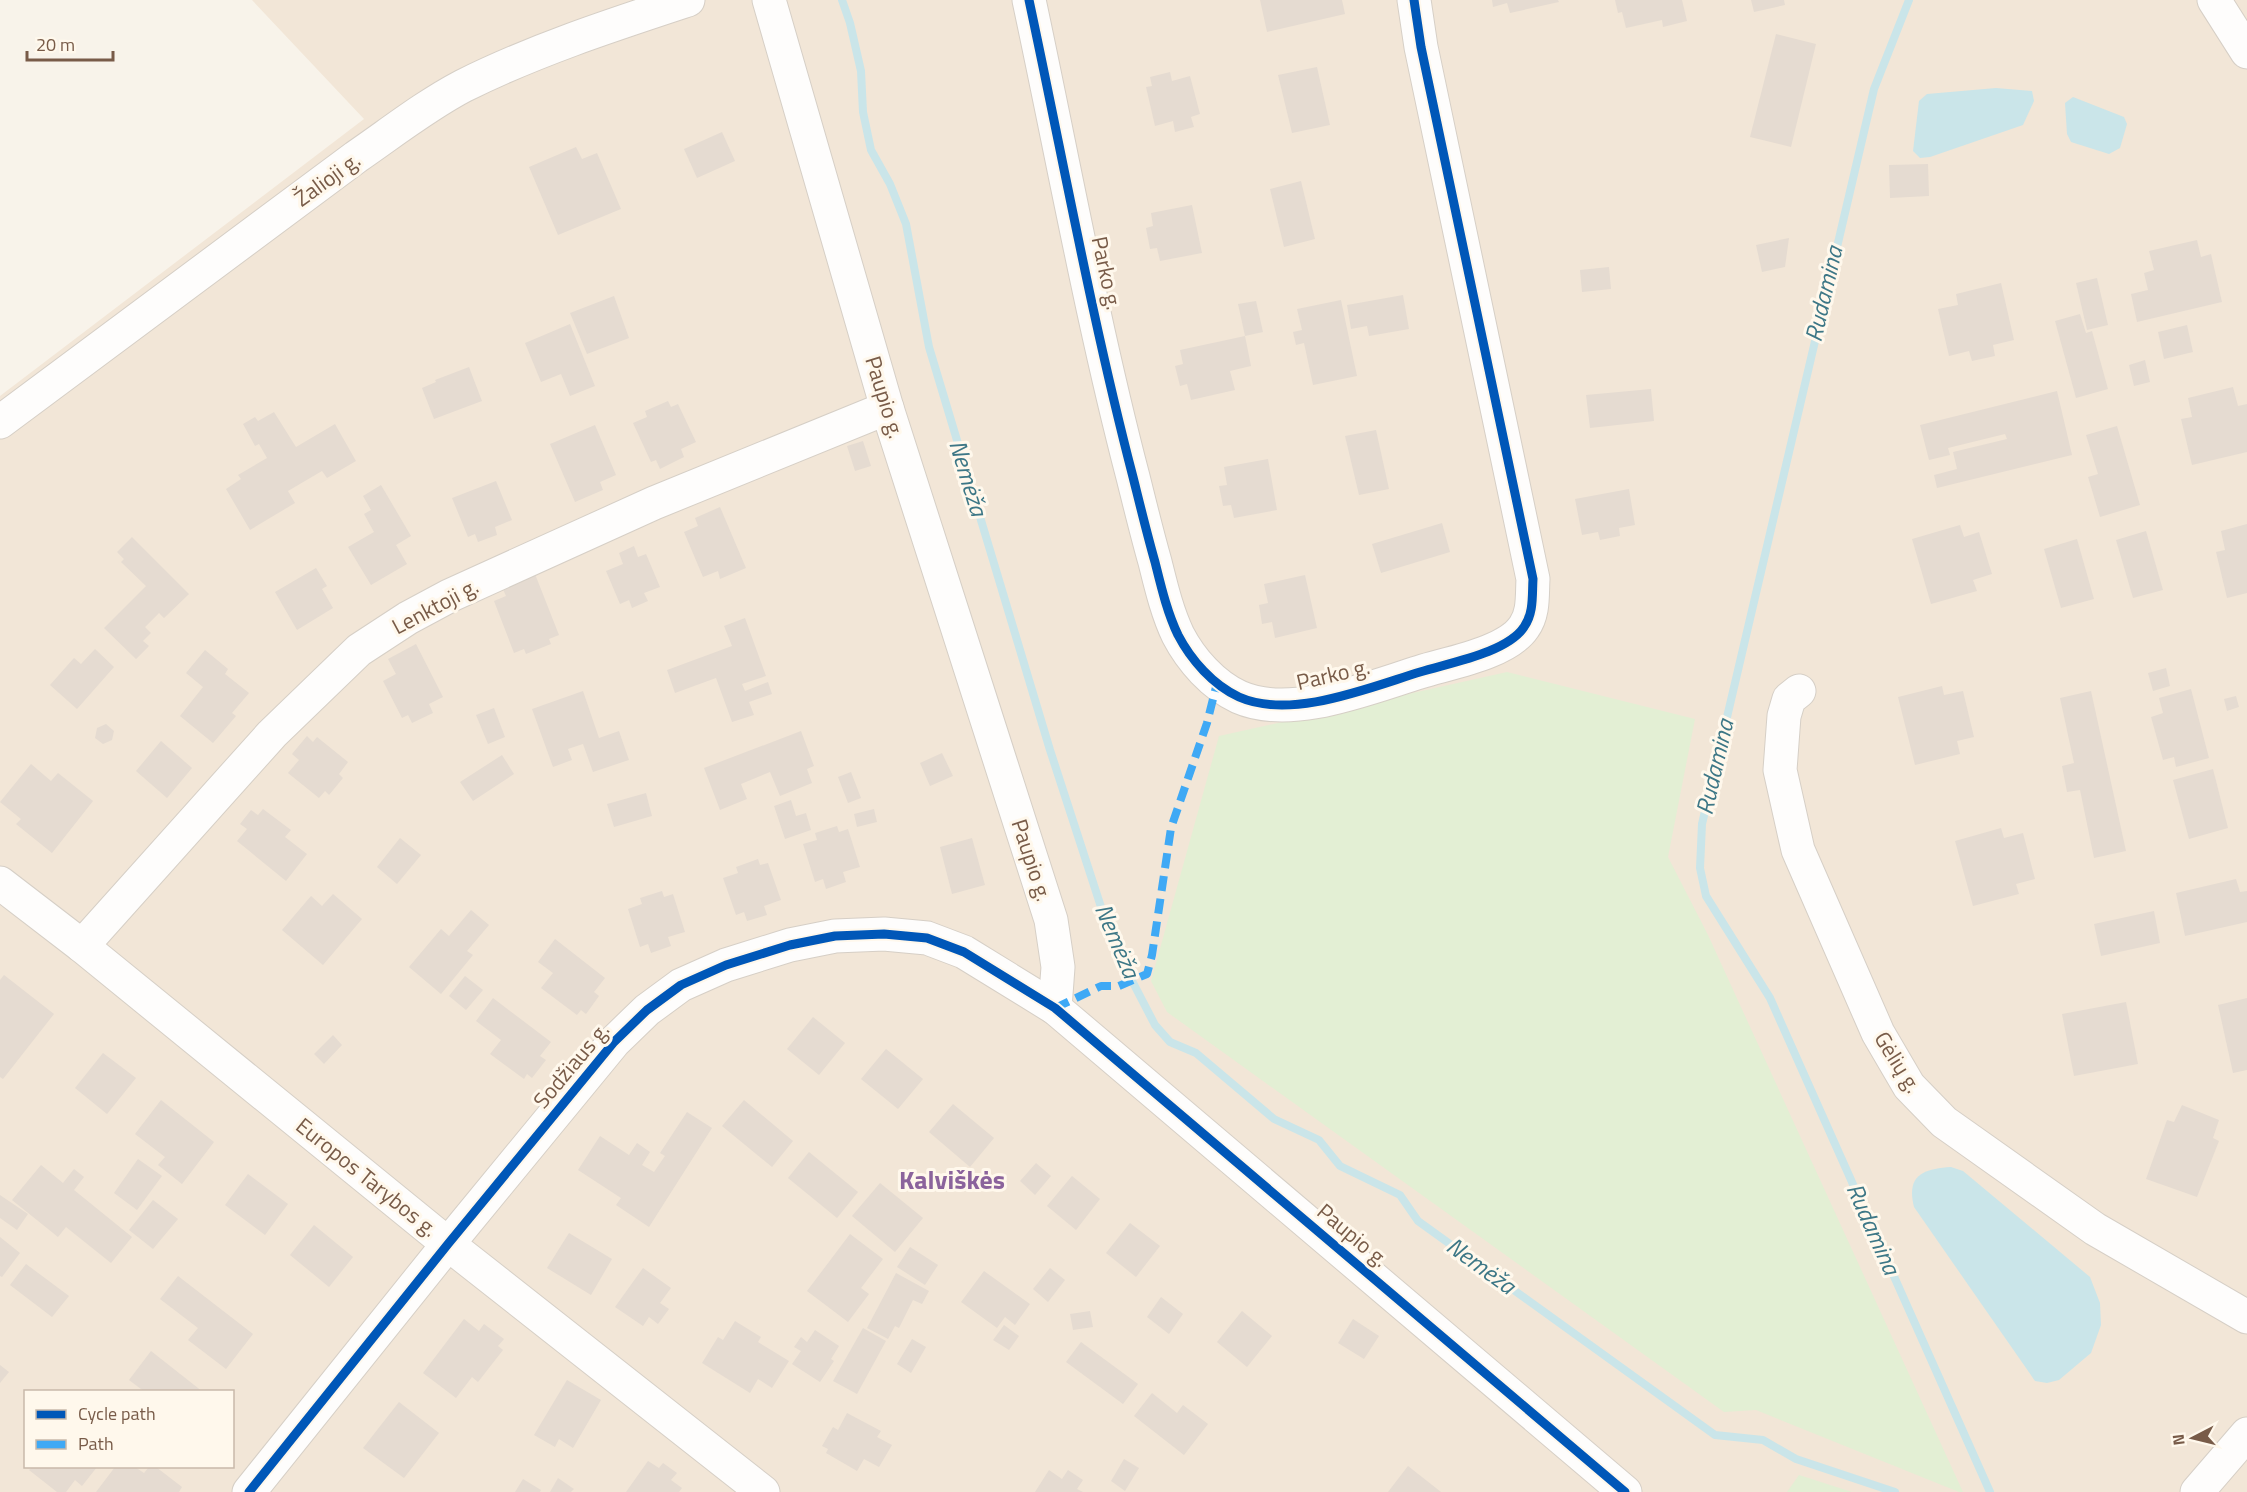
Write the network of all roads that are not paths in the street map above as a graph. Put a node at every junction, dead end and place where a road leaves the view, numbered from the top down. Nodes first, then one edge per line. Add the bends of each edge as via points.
1 (688, 0) edge
2 (769, 0) edge
3 (1029, 0) edge
4 (1414, 0) edge
5 (2214, 0) edge
6 (2247, 52) edge
7 (887, 408) junction
8 (0, 422) edge
9 (1799, 691) dead end
10 (0, 883) edge
11 (82, 946) junction
12 (1055, 1008) junction
13 (448, 1244) junction
14 (2247, 1317) edge
15 (2247, 1434) edge
16 (249, 1492) edge
17 (763, 1492) edge
18 (1625, 1492) edge
19 (2197, 1492) edge

1 - 8 street, Žalioji g. via 598,29 461,87 356,157
2 - 7 street, Paupio g.
3 - 4 street, Parko g. via 1119,425 1164,598 1178,635 1202,669 1240,697 1262,703 1303,705 1485,652 1510,641 1524,628 1531,611 1533,579
5 - 6 street
7 - 11 street, Lenktoji g. via 654,502 449,596 359,650 272,734
7 - 12 street, Paupio g. via 1051,920 1058,968
9 - 14 street, Gėlių g. via 1789,699 1784,716 1780,770 1798,850 1878,1034 1909,1086 1944,1122 2096,1228
10 - 11 street, Europos Tarybos g.
11 - 13 street, Europos Tarybos g.
12 - 13 street, Sodžiaus g. via 964,952 927,938 884,934 835,936 726,965 681,985 614,1042
12 - 18 street, Paupio g.
13 - 16 street, Sodžiaus g.
13 - 17 street, Europos Tarybos g.
15 - 19 street

